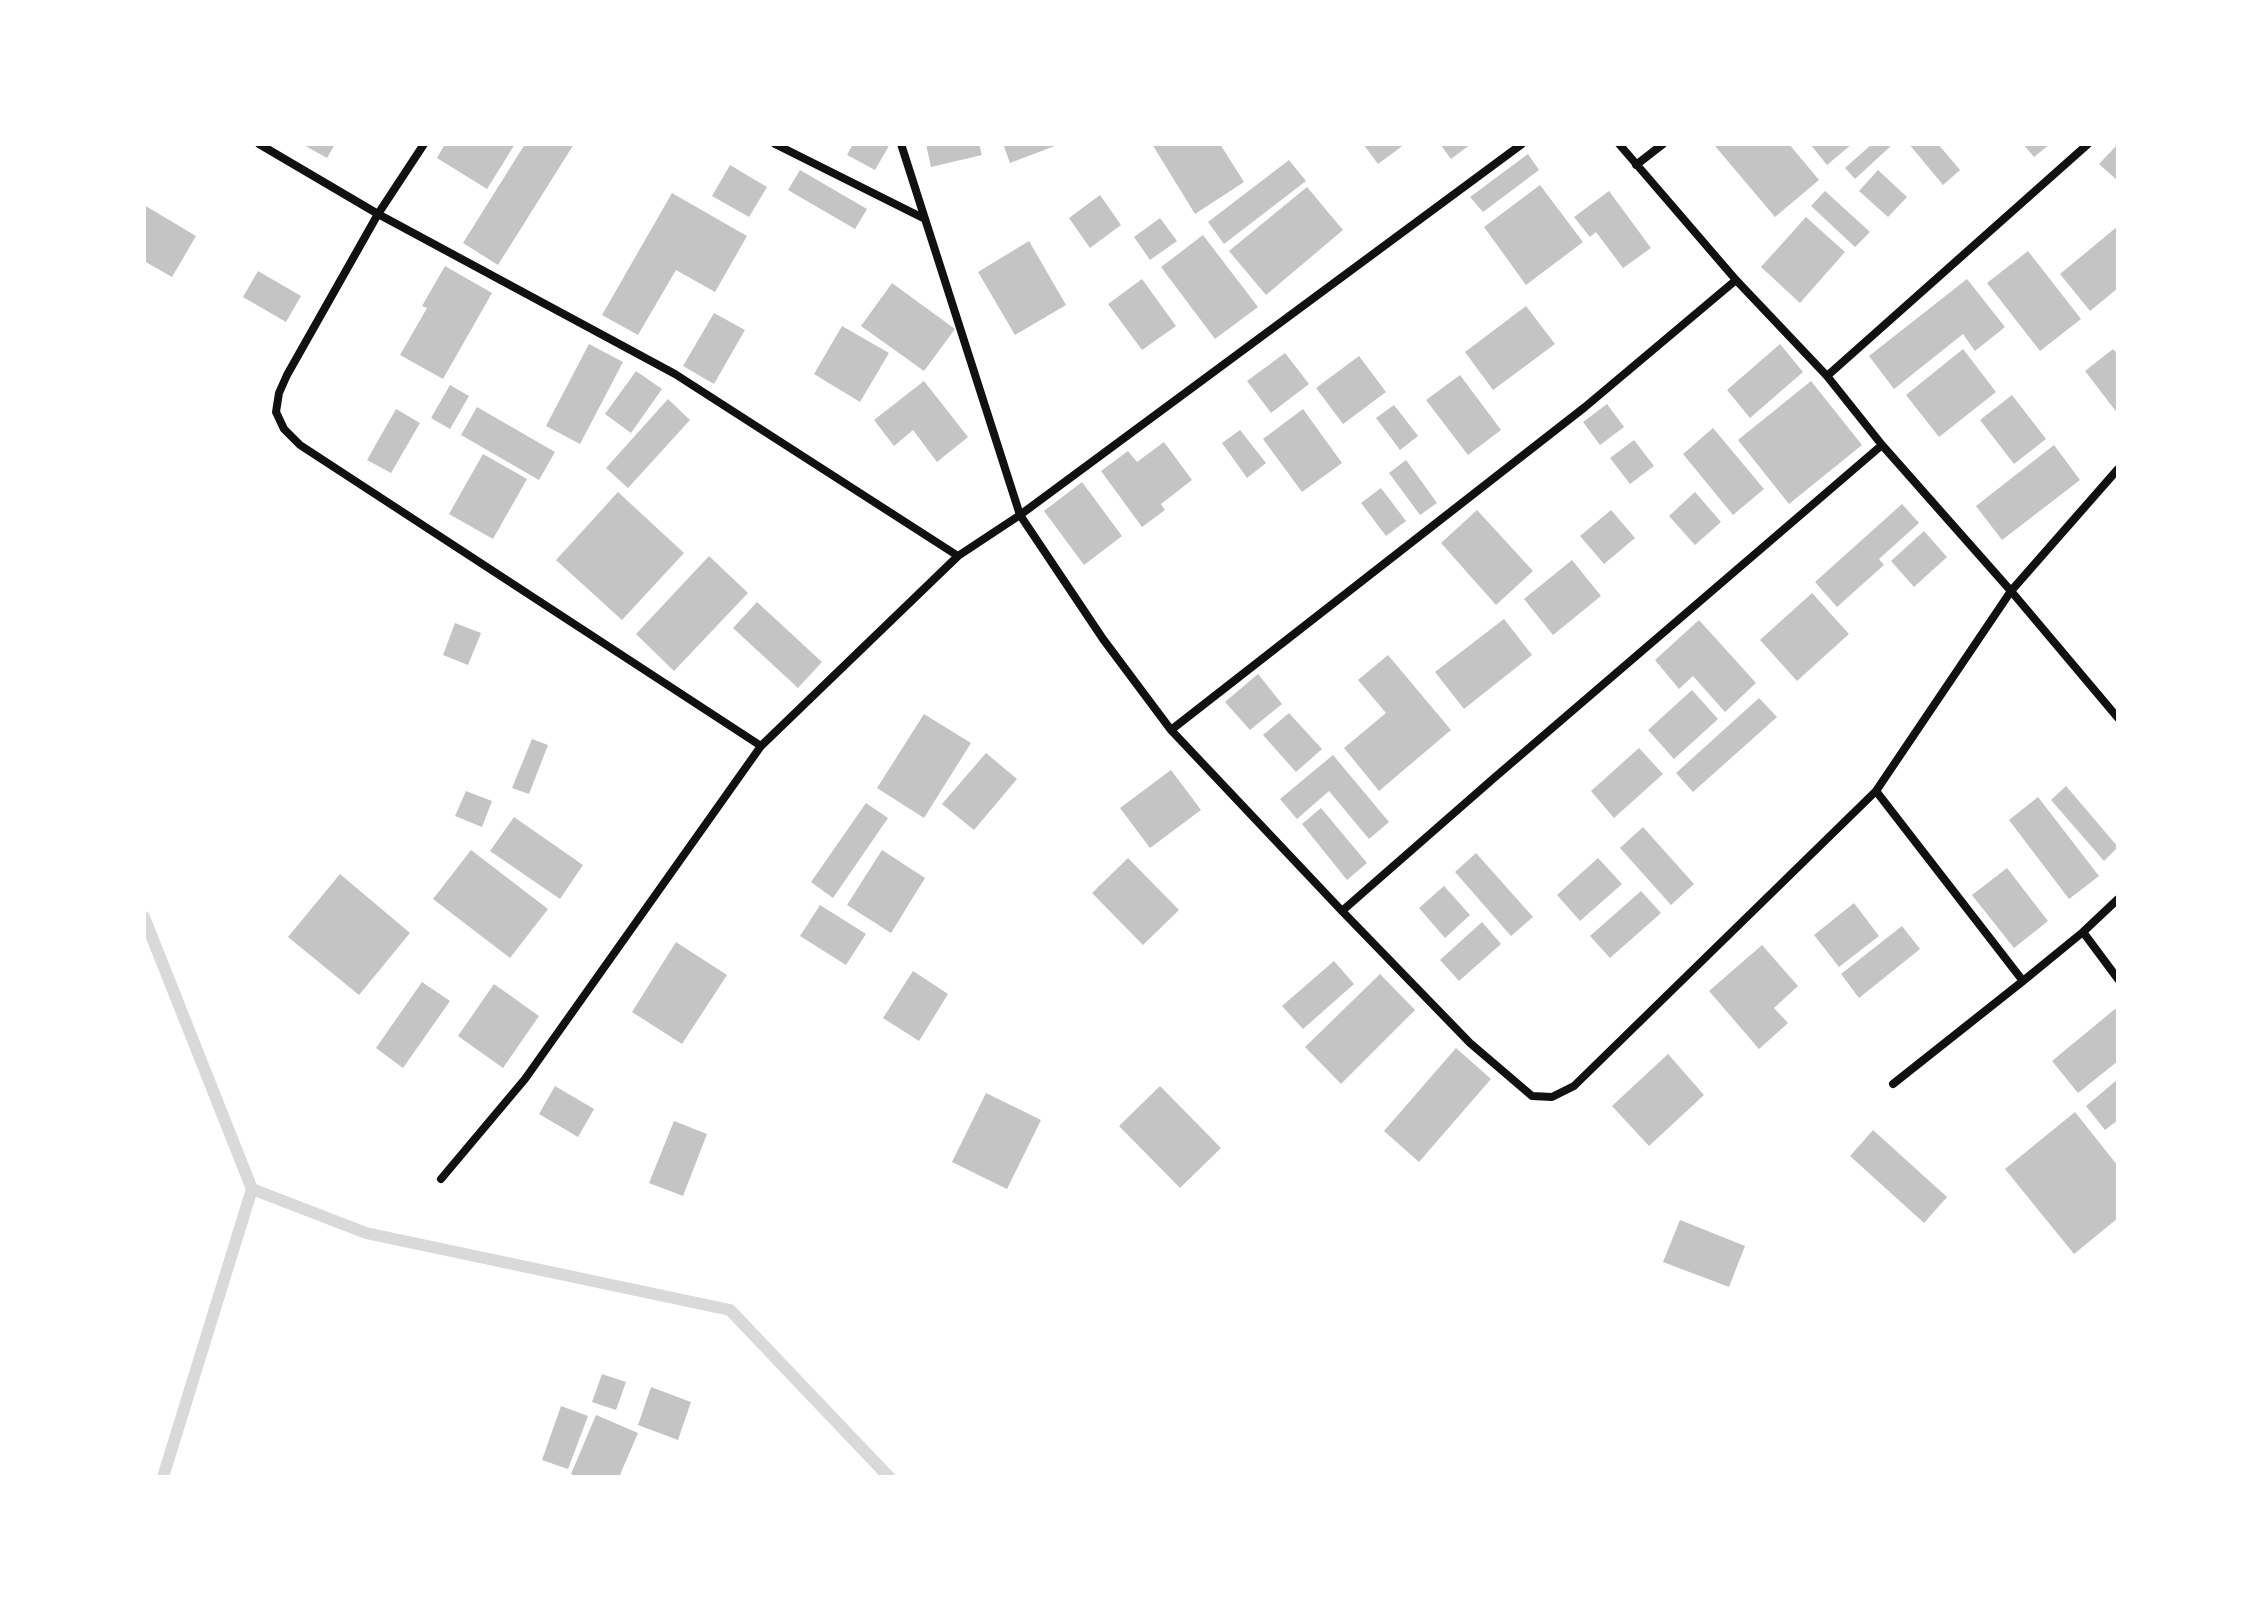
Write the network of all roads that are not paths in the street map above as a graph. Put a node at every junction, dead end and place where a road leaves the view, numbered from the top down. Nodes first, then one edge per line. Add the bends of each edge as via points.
1 (259, 144) edge
2 (424, 144) edge
3 (775, 144) edge
4 (901, 144) edge
5 (1522, 144) edge
6 (1619, 144) edge
7 (1663, 144) edge
8 (2088, 144) edge
9 (1636, 165) junction
10 (378, 214) junction
11 (925, 219) junction
12 (1736, 280) junction
13 (1827, 376) junction
14 (1882, 445) junction
15 (2118, 469) edge
16 (1020, 515) junction
17 (958, 556) junction
18 (2011, 591) junction
19 (2118, 718) edge
20 (1171, 730) junction
21 (761, 746) junction
22 (1876, 791) junction
23 (2118, 899) edge
24 (1342, 911) junction
25 (2083, 932) junction
26 (2118, 979) edge
27 (2023, 981) junction
28 (1893, 1084) dead end
29 (441, 1179) dead end

1 - 10 street
2 - 10 street
3 - 11 street
4 - 11 street
5 - 16 street
6 - 9 street
7 - 9 street
8 - 13 street
9 - 12 street
10 - 17 street via 675,374
10 - 21 street via 279,393 276,412 284,429 300,445
11 - 16 street
12 - 13 street
12 - 20 street via 1585,407
13 - 14 street
14 - 18 street
14 - 24 street
15 - 18 street
16 - 17 street
16 - 20 street
17 - 21 street
18 - 19 street
18 - 22 street
20 - 24 street
21 - 29 street via 525,1079
22 - 24 street via 1574,1086 1552,1097 1532,1096 1470,1043
22 - 27 street
23 - 25 street
25 - 26 street
25 - 27 street
27 - 28 street

